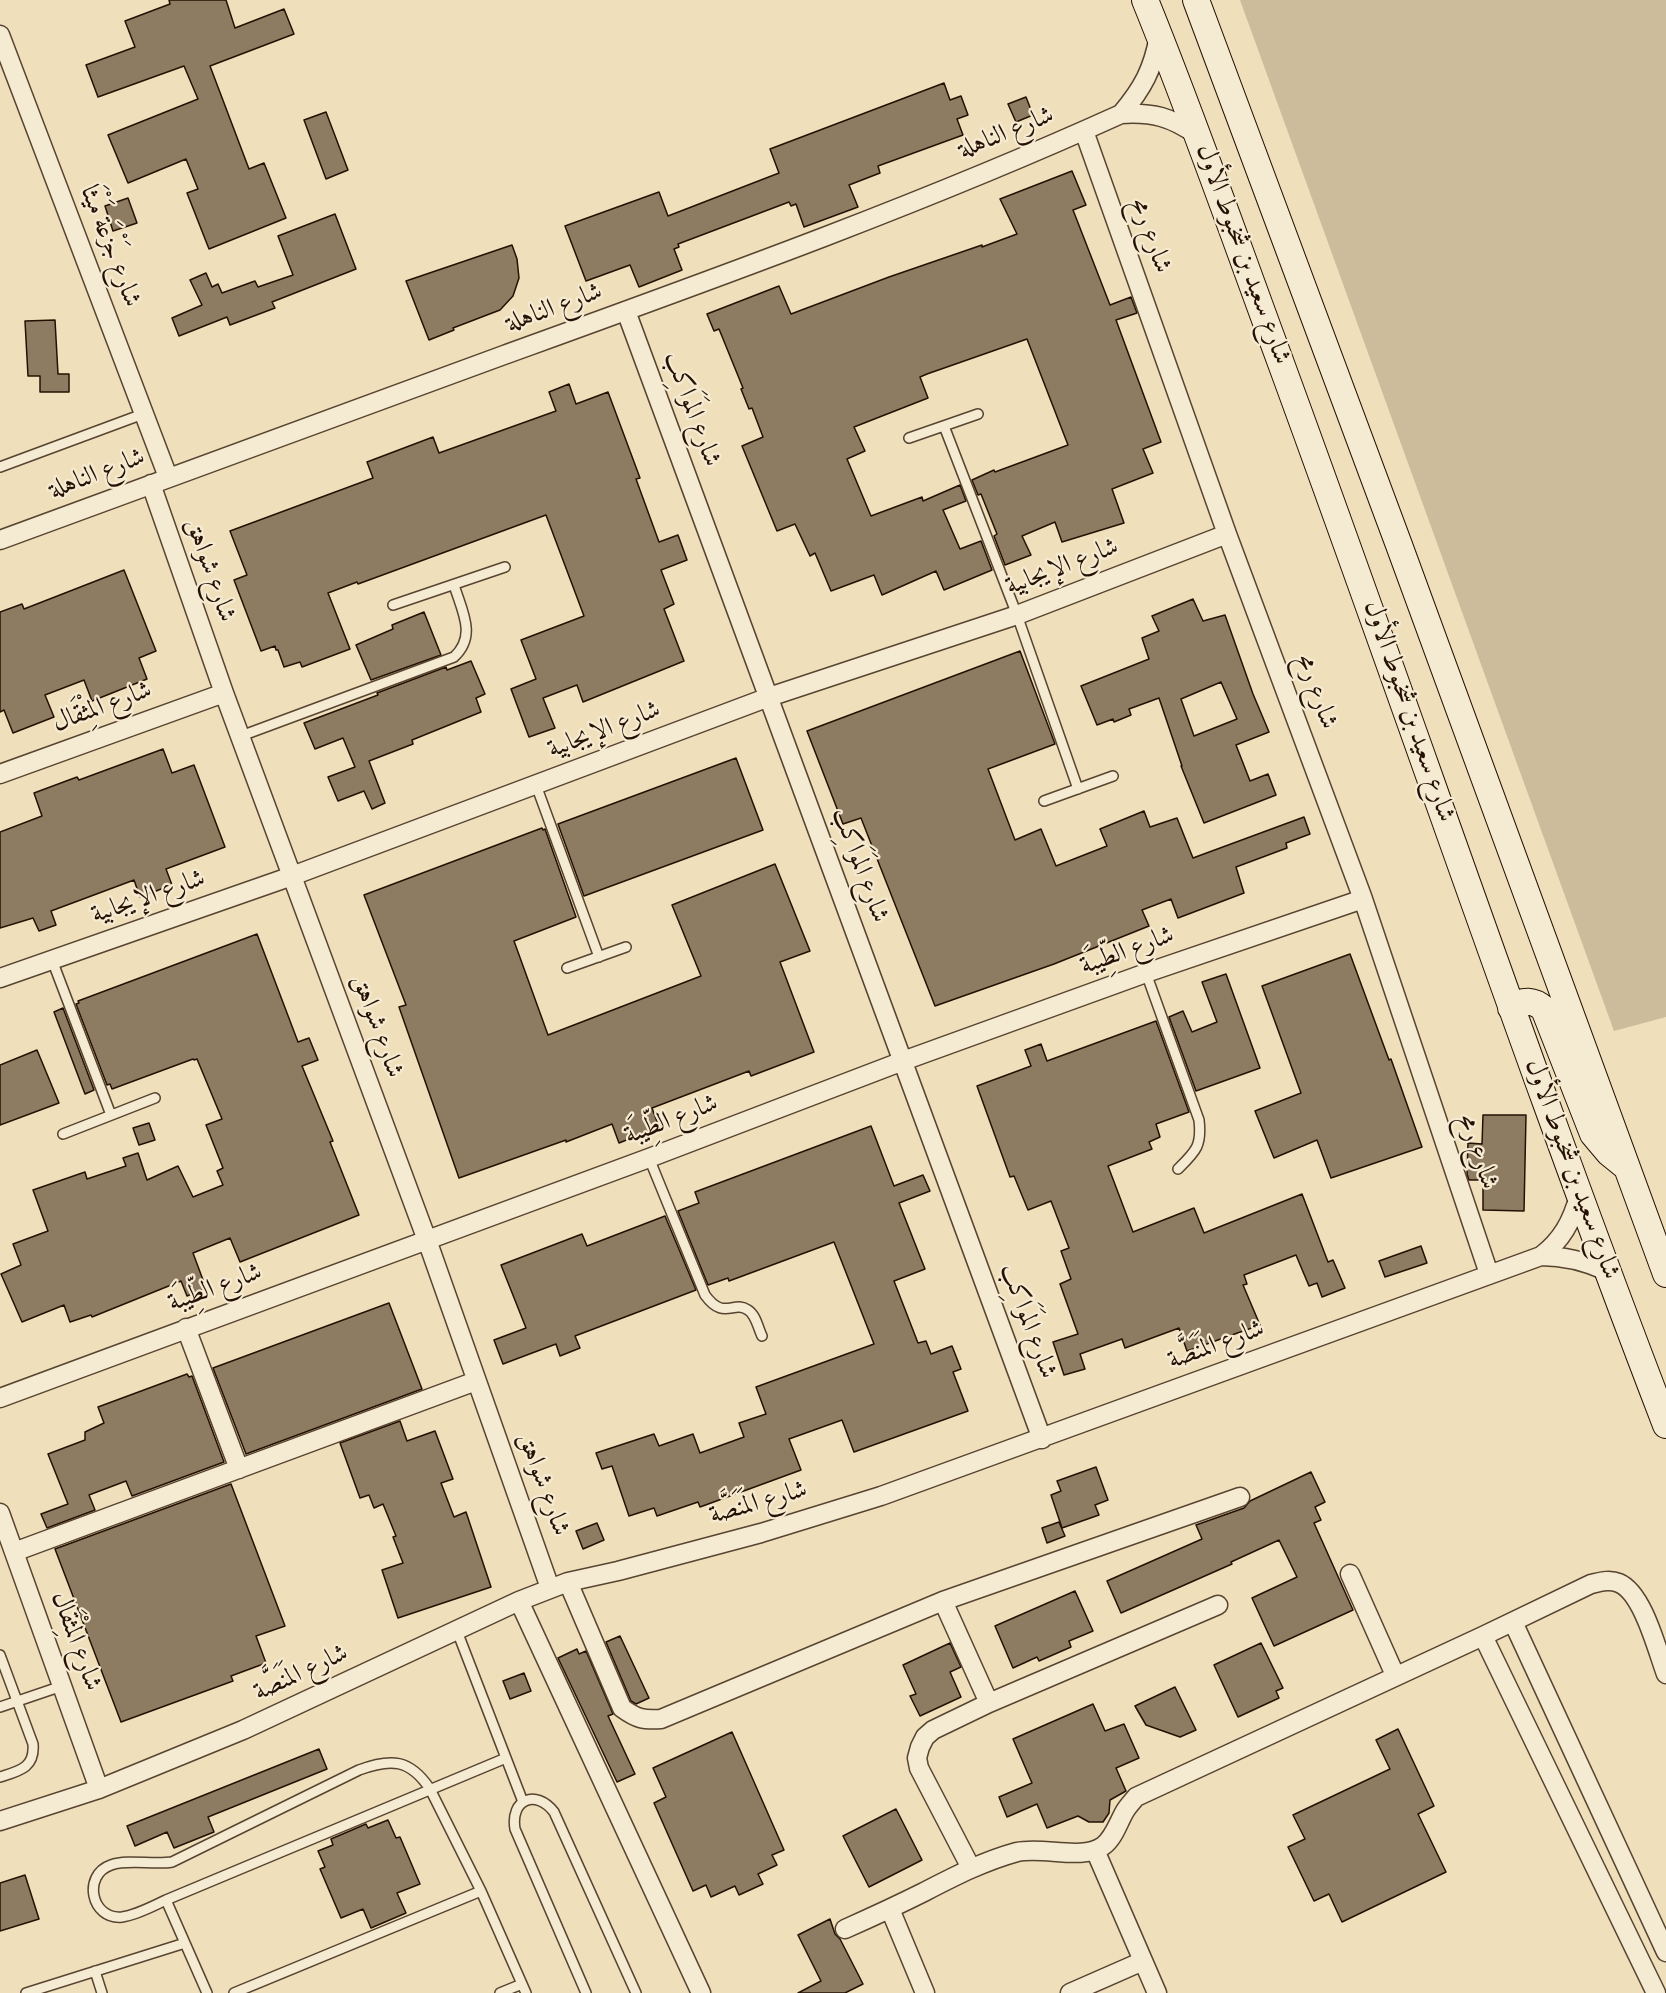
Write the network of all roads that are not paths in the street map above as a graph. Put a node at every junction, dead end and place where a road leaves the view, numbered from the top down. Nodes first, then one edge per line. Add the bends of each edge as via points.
1 (1145, 0) edge
2 (1196, 0) edge
3 (0, 35) edge
4 (1160, 36) junction
5 (1121, 114) junction
6 (1084, 130) junction
7 (1197, 135) junction
8 (626, 311) junction
9 (144, 414) junction
10 (978, 414) dead end
11 (944, 426) junction
12 (909, 438) dead end
13 (0, 467) edge
14 (168, 477) junction
15 (151, 484) junction
16 (1227, 534) junction
17 (0, 540) edge
18 (505, 567) dead end
19 (454, 585) junction
20 (393, 605) dead end
21 (1017, 615) junction
22 (224, 693) junction
23 (769, 698) junction
24 (241, 736) junction
25 (0, 774) edge
26 (1113, 776) dead end
27 (536, 785) junction
28 (1078, 789) junction
29 (1044, 801) dead end
30 (292, 876) junction
31 (1363, 899) junction
32 (626, 947) dead end
33 (599, 957) junction
34 (52, 960) junction
35 (567, 968) dead end
36 (1146, 973) junction
37 (0, 978) edge
38 (1511, 1008) junction
39 (903, 1062) junction
40 (155, 1098) dead end
41 (111, 1115) junction
42 (63, 1134) dead end
43 (649, 1158) junction
44 (1628, 1168) junction
45 (1178, 1169) dead end
46 (1579, 1196) junction
47 (427, 1240) junction
48 (1541, 1256) junction
49 (1607, 1271) junction
50 (1489, 1274) junction
51 (1666, 1274) edge
52 (186, 1328) junction
53 (762, 1336) dead end
54 (476, 1381) junction
55 (0, 1398) edge
56 (1666, 1425) edge
57 (1042, 1439) junction
58 (239, 1469) junction
59 (1240, 1497) dead end
60 (0, 1513) edge
61 (14, 1552) junction
62 (1350, 1574) dead end
63 (559, 1585) junction
64 (519, 1601) junction
65 (943, 1601) junction
66 (1218, 1605) dead end
67 (1513, 1622) junction
68 (458, 1631) junction
69 (1484, 1636) junction
70 (0, 1655) edge
71 (1666, 1674) edge
72 (1395, 1676) junction
73 (62, 1686) junction
74 (18, 1701) junction
75 (989, 1703) junction
76 (0, 1707) edge
77 (506, 1758) junction
78 (0, 1778) edge
79 (99, 1789) junction
80 (430, 1789) junction
81 (523, 1802) junction
82 (0, 1821) edge
83 (1095, 1850) junction
84 (971, 1868) junction
85 (482, 1891) junction
86 (166, 1900) junction
87 (890, 1909) junction
88 (845, 1929) dead end
89 (185, 1943) junction
90 (1666, 1952) edge
91 (1143, 1961) junction
92 (94, 1971) junction
93 (524, 1988) edge
94 (26, 1993) edge
95 (102, 1993) edge
96 (207, 1993) edge
97 (234, 1993) edge
98 (500, 1993) edge
99 (586, 1993) edge
100 (636, 1993) edge
101 (701, 1993) edge
102 (925, 1993) edge
103 (1070, 1993) edge
104 (1158, 1993) edge
105 (1656, 1993) edge

1 - 4 main road, شارع سعيد بن شخبوط الأول
2 - 44 main road, شارع سعيد بن شخبوط الأول
3 - 9 street, شارع جَزْعَة مَيْثَا
4 - 5 street, شارع الناهلة via 1148,78
4 - 7 main road, شارع سعيد بن شخبوط الأول
5 - 6 street, شارع الناهلة
5 - 7 street, شارع الناهلة via 1162,116
6 - 8 street, شارع الناهلة via 856,224
6 - 16 street, شارع رمح
7 - 38 main road, شارع سعيد بن شخبوط الأول via 1350,549
8 - 14 street, شارع الناهلة
8 - 23 street, شارع المَوَاكِب
9 - 13 lane
9 - 14 street, شارع جَزْعَة مَيْثَا
10 - 11 lane
11 - 12 lane
11 - 21 lane
14 - 15 street, شارع الناهلة
15 - 17 street, شارع الناهلة
15 - 22 street, شارع شواهق
16 - 21 street, شارع الإيجابية
16 - 31 street, شارع رمح
18 - 19 lane
19 - 20 lane
19 - 24 lane via 467,639 454,657
21 - 23 street, شارع الإيجابية
21 - 28 lane
22 - 24 street, شارع شواهق
22 - 25 street, شارع المِثْقَال
23 - 27 street, شارع الإيجابية
23 - 39 street, شارع المَوَاكِب
24 - 30 street, شارع شواهق
26 - 28 lane
27 - 30 street, شارع الإيجابية
27 - 33 lane
28 - 29 lane
30 - 34 street, شارع الإيجابية
30 - 47 street, شارع شواهق
31 - 36 street, شارع الطِّيبَة
31 - 50 street, شارع رمح
32 - 33 lane
33 - 35 lane
34 - 37 street, شارع الإيجابية
34 - 41 lane
36 - 39 street, شارع الطِّيبَة
36 - 45 lane via 1199,1120 1201,1137 1197,1148
38 - 44 main road via 1525,1001 1544,1009 1593,1134
38 - 46 main road, شارع سعيد بن شخبوط الأول
39 - 43 street, شارع الطِّيبَة
39 - 57 street, شارع المَوَاكِب
40 - 41 lane
41 - 42 lane
43 - 47 street, شارع الطِّيبَة
43 - 53 lane via 705,1295 719,1308 748,1310
44 - 51 main road, شارع سعيد بن شخبوط الأول
46 - 48 street, شارع المَنَصَّة via 1565,1231
46 - 49 main road, شارع سعيد بن شخبوط الأول
47 - 52 street, شارع الطِّيبَة
47 - 54 street, شارع شواهق
48 - 49 street, شارع المَنَصَّة via 1590,1263
48 - 50 street, شارع المَنَصَّة
49 - 56 main road, شارع سعيد بن شخبوط الأول
50 - 57 street, شارع المَنَصَّة
52 - 55 street, شارع الطِّيبَة
52 - 58 street
54 - 58 street
54 - 63 street, شارع شواهق
57 - 63 street, شارع المَنَصَّة via 761,1533
58 - 61 street
59 - 65 street, شارع شواهق
60 - 61 street, شارع المِثْقَال
61 - 73 street, شارع المِثْقَال
62 - 72 street
63 - 64 street, شارع المَنَصَّة
63 - 65 street, شارع شواهق via 622,1708 635,1718 648,1720 661,1719
64 - 68 street, شارع المَنَصَّة
64 - 101 street
65 - 75 street
66 - 75 street
67 - 69 street
67 - 71 street via 1591,1584 1617,1582 1630,1589 1639,1601
67 - 90 street
68 - 77 lane
68 - 79 street, شارع المَنَصَّة via 243,1730
69 - 72 street
69 - 105 street
70 - 74 lane
72 - 83 street via 1136,1797 1113,1836
73 - 74 lane
73 - 79 street, شارع المِثْقَال
74 - 76 lane
74 - 78 lane via 34,1752 27,1766
75 - 84 street via 933,1730 925,1737 918,1758 919,1768
77 - 80 lane
77 - 81 lane
79 - 82 street, شارع المَنَصَّة
80 - 85 lane
80 - 86 lane
80 - 86 lane via 421,1775 402,1764 379,1762 183,1857 160,1864 113,1864 102,1869 92,1890 94,1901 111,1916 123,1917
81 - 99 lane via 513,1818 515,1829
81 - 100 lane via 536,1799 547,1803 554,1812
83 - 84 street via 1022,1851
83 - 91 street
84 - 87 street
85 - 93 lane
85 - 97 lane
86 - 89 lane
87 - 88 street
87 - 102 street
89 - 92 lane
89 - 96 lane
91 - 103 street
91 - 104 street
92 - 94 lane
92 - 95 lane
93 - 98 lane

